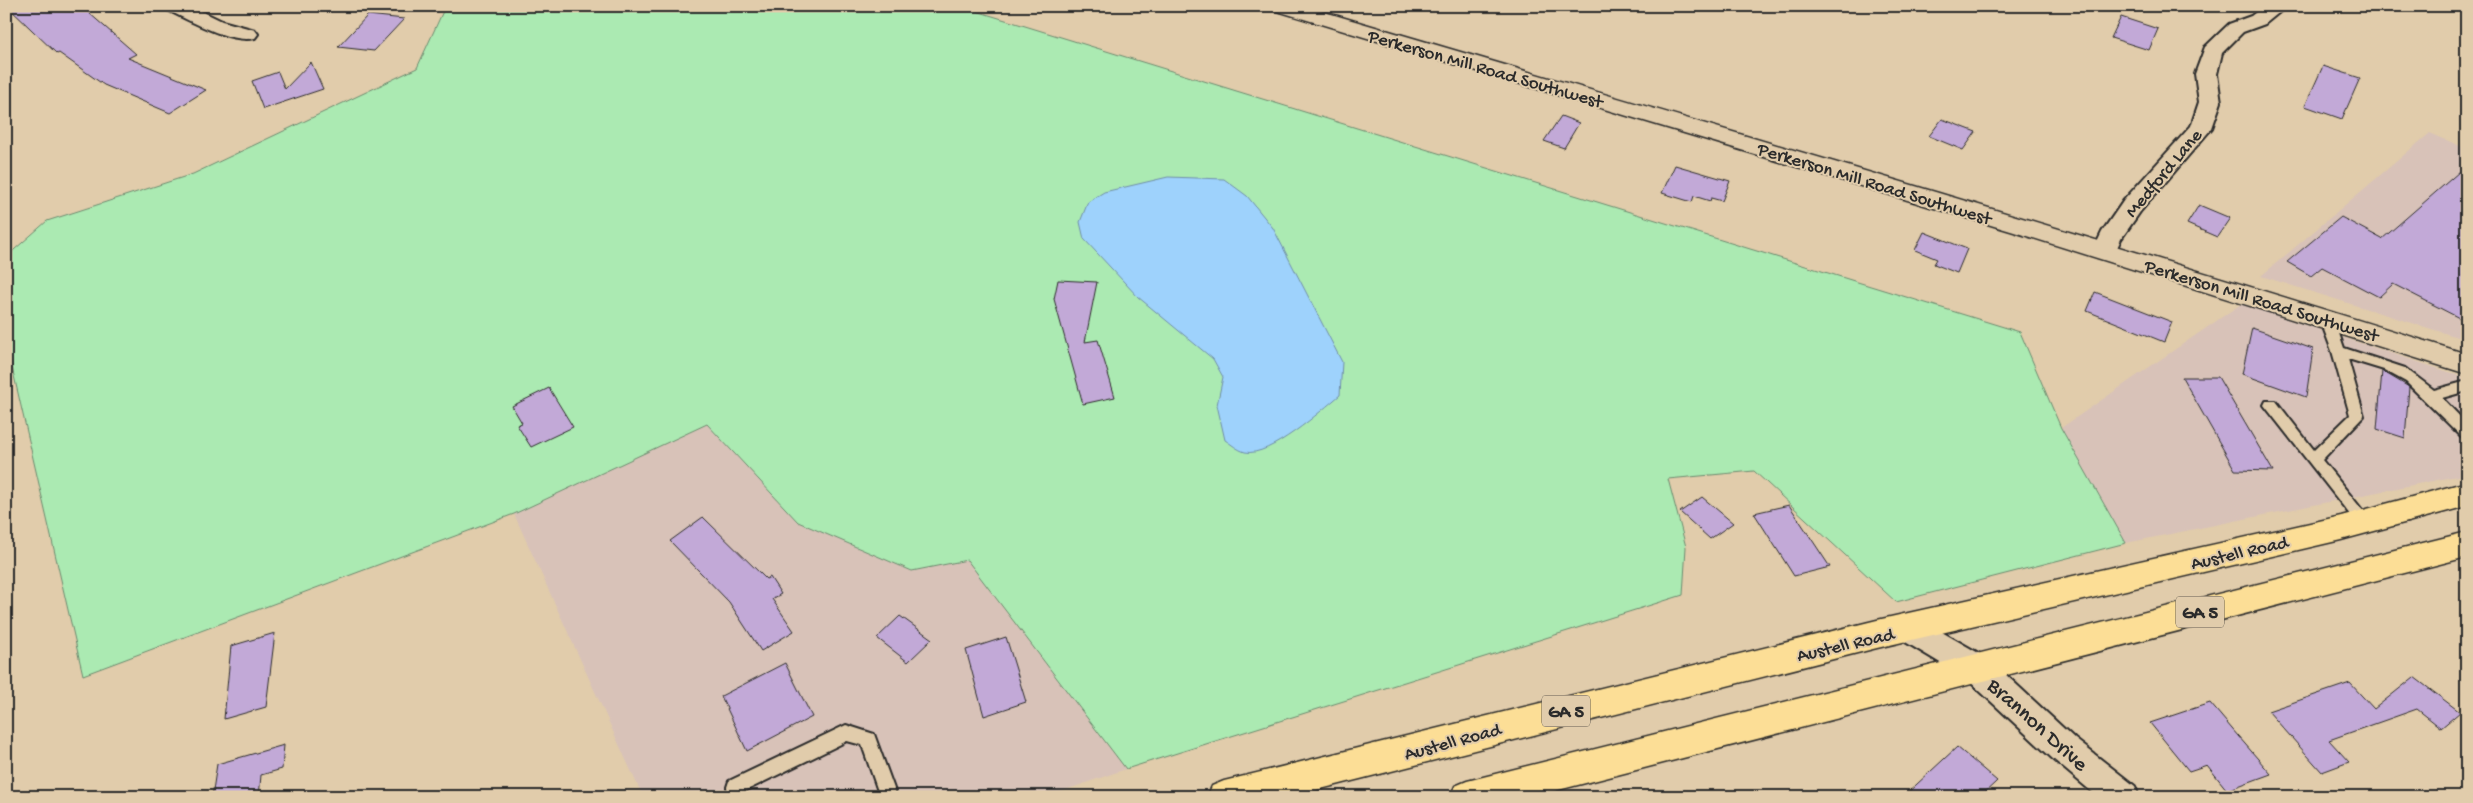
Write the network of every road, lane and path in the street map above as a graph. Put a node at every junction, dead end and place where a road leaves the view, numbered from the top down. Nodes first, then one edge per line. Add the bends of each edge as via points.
1 (174, 6) edge
2 (1281, 6) edge
3 (2277, 6) edge
4 (248, 34) dead end
5 (2106, 251) junction
6 (2328, 319) junction
7 (2339, 351) junction
8 (2467, 364) edge
9 (2467, 386) edge
10 (2431, 396) junction
11 (2271, 405) dead end
12 (2467, 432) edge
13 (2314, 459) junction
14 (2467, 494) edge
15 (2363, 522) junction
16 (2467, 544) edge
17 (1908, 628) junction
18 (1978, 669) junction
19 (738, 797) edge
20 (889, 797) edge
21 (1224, 797) edge
22 (1466, 797) edge
23 (2123, 797) edge

1 - 4 street via 215,25
2 - 5 street, Perkerson Mill Road Southwest
3 - 5 street, Medford Lane via 2258,20 2236,28 2212,51 2206,74 2210,102 2201,128 2132,206 2110,238
5 - 6 street, Perkerson Mill Road Southwest
6 - 7 lane
6 - 8 street, Perkerson Mill Road Southwest
7 - 10 lane via 2388,366 2417,380
7 - 13 lane via 2357,416
9 - 10 lane
10 - 12 lane
11 - 13 lane
13 - 15 lane
14 - 15 main road, Austell Road / GA 5
15 - 17 main road, Austell Road / GA 5
16 - 18 main road, GA 5
17 - 18 street, Brannon Drive
17 - 21 main road, Austell Road / GA 5
18 - 22 main road, GA 5
18 - 23 street, Brannon Drive via 2064,749
19 - 20 lane via 735,787 846,733 868,739

